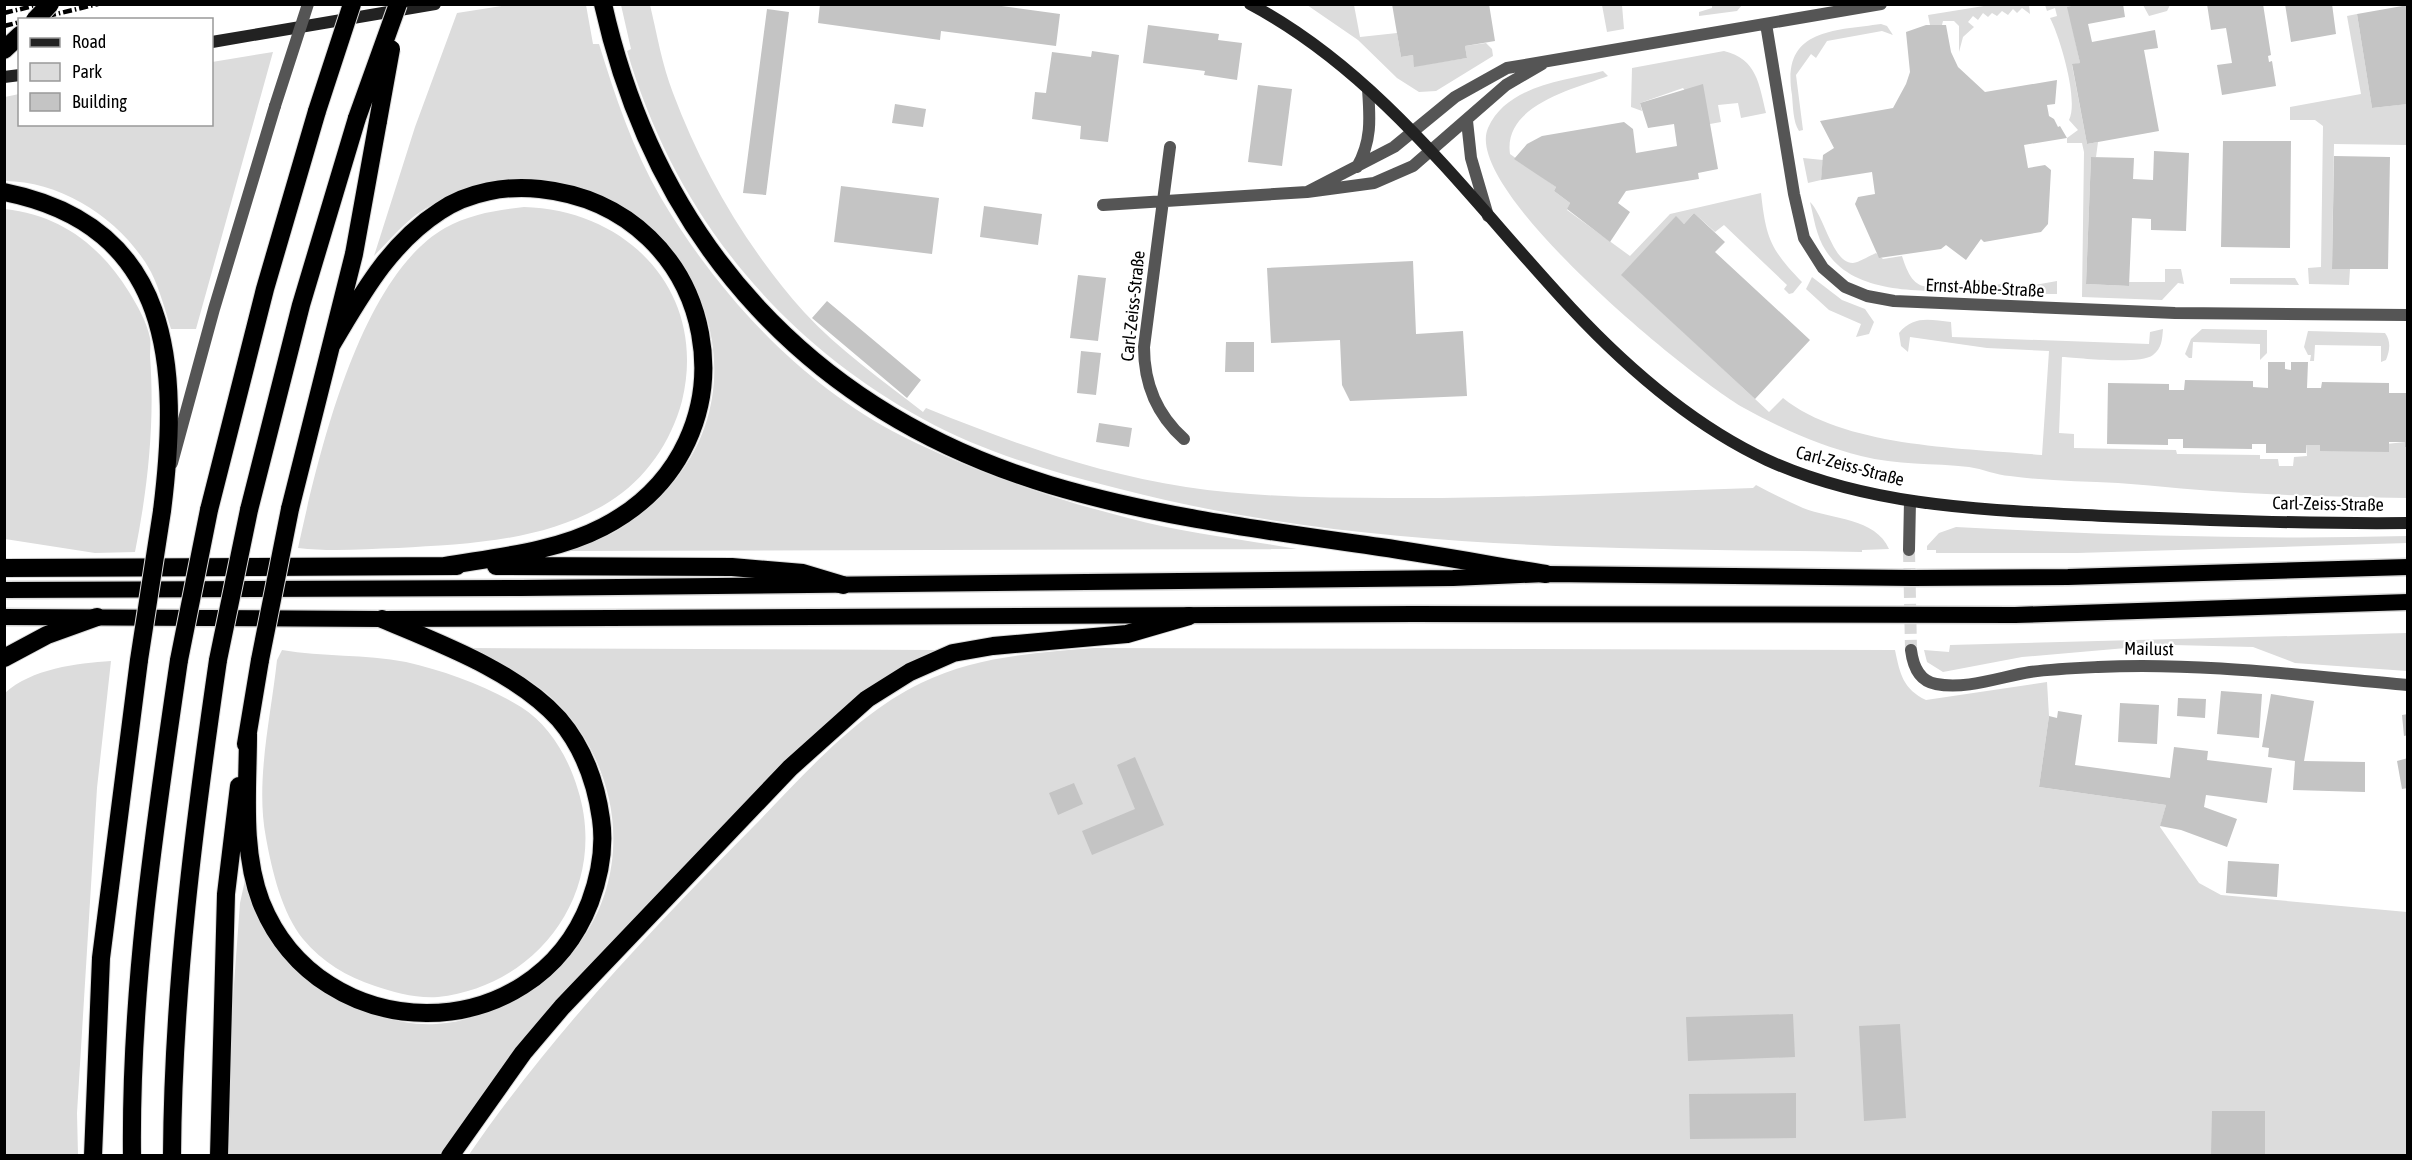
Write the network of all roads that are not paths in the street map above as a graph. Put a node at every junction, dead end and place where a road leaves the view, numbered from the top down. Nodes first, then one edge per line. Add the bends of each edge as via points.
1 (50, 4) edge
2 (308, 4) edge
3 (352, 4) edge
4 (398, 4) edge
5 (435, 4) edge
6 (603, 4) edge
7 (1250, 4) edge
8 (1881, 4) edge
9 (37, 18) edge
10 (1766, 24) junction
11 (18, 37) edge
12 (213, 42) edge
13 (4, 50) edge
14 (1548, 61) junction
15 (1368, 89) junction
16 (1467, 121) junction
17 (1413, 133) junction
18 (1170, 147) dead end
19 (1431, 153) junction
20 (1357, 167) junction
21 (4, 192) edge
22 (1307, 192) junction
23 (1163, 201) junction
24 (1103, 205) dead end
25 (1488, 217) junction
26 (2408, 315) edge
27 (332, 344) junction
28 (1184, 439) dead end
29 (165, 481) junction
30 (1911, 501) junction
31 (2408, 523) edge
32 (1909, 550) tunnel mouth
33 (4, 557) edge
34 (444, 566) junction
35 (2408, 567) edge
36 (4, 568) edge
37 (47, 568) junction
38 (1546, 574) junction
39 (843, 585) junction
40 (4, 590) edge
41 (2408, 602) edge
42 (1189, 616) junction
43 (4, 617) edge
44 (98, 617) junction
45 (382, 620) junction
46 (30, 643) junction
47 (1911, 650) tunnel mouth
48 (4, 658) edge
49 (4, 668) edge
50 (2408, 685) edge
51 (248, 734) junction
52 (93, 1155) edge
53 (132, 1155) edge
54 (172, 1155) edge
55 (219, 1155) edge
56 (450, 1155) edge

1 - 9 highway, bridge
2 - 29 street, bridge
3 - 53 highway, bridge via 265,289 208,510 179,660 153,832 140,960
4 - 27 highway, bridge via 354,254
4 - 54 highway, bridge via 357,118 301,305 249,510 218,660 193,830 180,956
5 - 12 main road
6 - 38 highway via 626,92 647,142 674,198 712,255 748,299 787,337 828,373 884,411 980,459 1048,484 1154,512
7 - 15 main road, Carl-Zeiss-Straße via 1308,40
8 - 10 street
10 - 14 street
10 - 26 street, Ernst-Abbe-Straße via 1800,222 1814,257 1845,287 1867,296 1905,302 2175,313
11 - 13 highway
14 - 16 street via 1516,78
14 - 17 street via 1518,64 1482,80 1443,106
15 - 17 main road, Carl-Zeiss-Straße
15 - 20 street via 1370,135
16 - 19 street
16 - 25 street via 1471,158
17 - 19 main road, Carl-Zeiss-Straße
17 - 20 street
18 - 23 street, Carl-Zeiss-Straße
19 - 22 street via 1404,171 1374,183
19 - 25 main road, Carl-Zeiss-Straße
20 - 22 street
21 - 29 highway via 38,199 71,212 122,253 141,281 165,351 169,396
22 - 23 street
23 - 24 street
23 - 28 street, Carl-Zeiss-Straße via 1144,368 1158,410
25 - 30 main road, Carl-Zeiss-Straße via 1605,343 1704,424 1743,448 1795,471 1848,488
27 - 34 highway via 390,254 416,228 441,210 472,196 503,189 558,190 611,210 636,225 656,244 689,294 700,321 705,353 700,405 692,433 675,464 654,488 603,527 567,541
27 - 51 highway, bridge via 290,509
29 - 52 highway, bridge via 101,958
30 - 31 main road, Carl-Zeiss-Straße via 2126,517
30 - 32 street
33 - 37 highway
34 - 37 highway
34 - 39 highway via 732,567 802,573
35 - 38 highway via 1912,578
36 - 37 highway
38 - 39 highway via 1452,579
39 - 40 highway
41 - 42 highway via 2015,615
42 - 45 highway
42 - 56 highway via 1127,634 993,645 953,653 910,672 867,699 782,776 562,1007 523,1053
43 - 44 highway
44 - 45 highway
44 - 46 highway
45 - 51 highway via 453,649 500,674 559,720 583,757 599,801 602,858 585,914 551,963 525,985 493,1001 458,1011 426,1014 388,1010 357,1001 323,982 296,957 261,902 251,866 248,830
46 - 48 highway
46 - 49 highway
47 - 50 street, Mailust via 1912,662 1922,677 1932,684 1947,686 2032,672 2147,665
51 - 55 highway via 226,894

